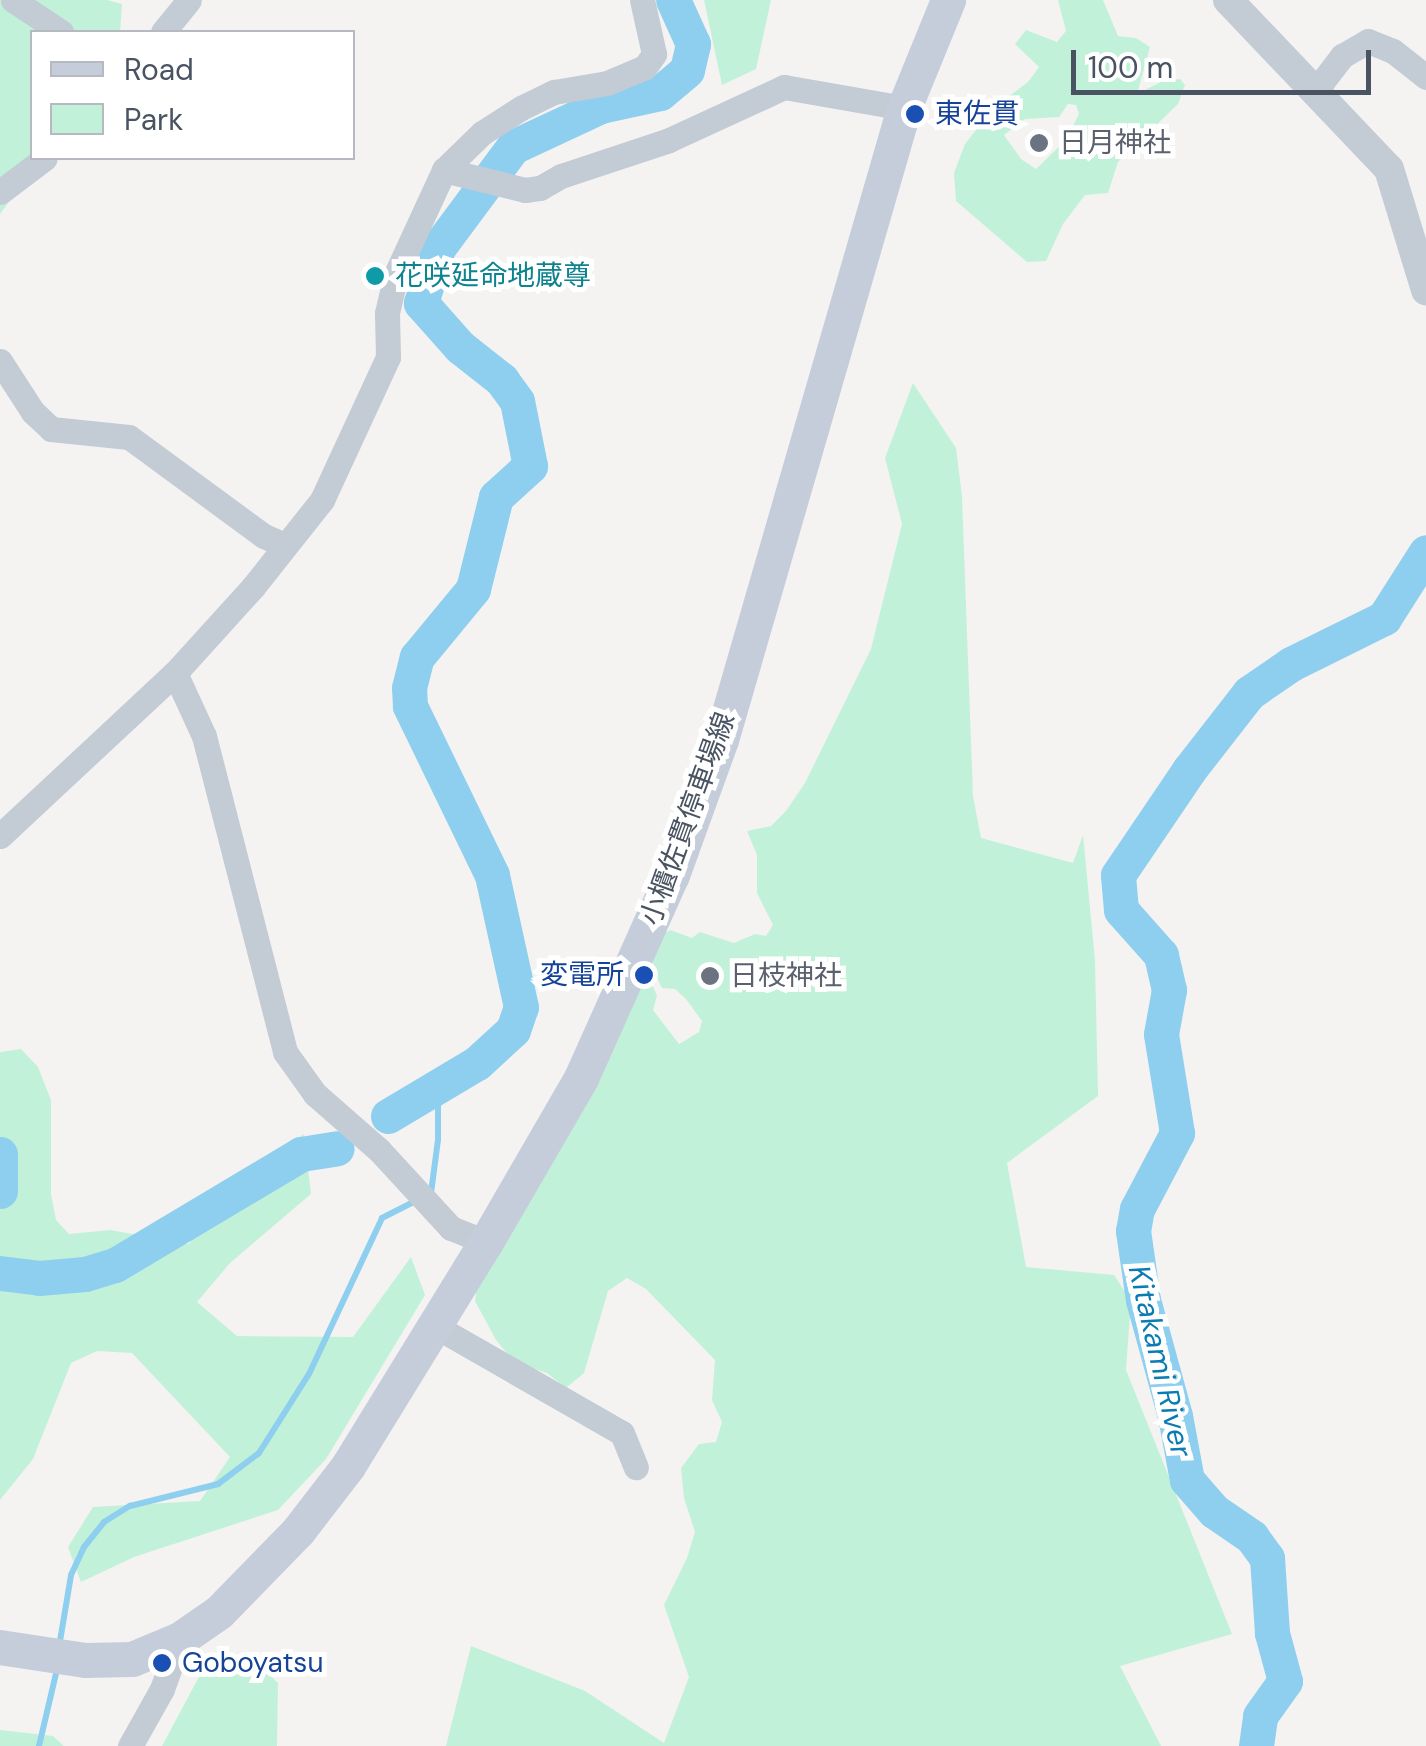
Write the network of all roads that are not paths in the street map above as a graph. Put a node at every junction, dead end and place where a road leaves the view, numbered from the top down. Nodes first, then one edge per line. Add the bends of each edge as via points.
1 (13, 0) edge
2 (189, 0) edge
3 (642, 0) edge
4 (948, 0) edge
5 (1228, 0) edge
6 (58, 30) edge
7 (165, 30) edge
8 (1426, 77) edge
9 (1316, 90) junction
10 (904, 108) junction
11 (42, 160) edge
12 (450, 171) junction
13 (0, 192) edge
14 (1426, 290) edge
15 (0, 361) edge
16 (284, 545) junction
17 (175, 673) junction
18 (0, 836) edge
19 (486, 1242) junction
20 (435, 1326) junction
21 (636, 1467) dead end
22 (180, 1639) junction
23 (0, 1647) edge
24 (130, 1746) edge

1 - 6 street
2 - 7 street
3 - 12 street via 654,54 645,67 521,108 482,134
4 - 10 main road, 小櫃佐貫停車場線
5 - 9 street
8 - 9 street via 1368,41 1342,56
9 - 14 street via 1389,169
10 - 12 street via 784,87 670,140 525,190
10 - 19 main road, 小櫃佐貫停車場線 via 721,740 672,875 581,1078
11 - 13 street
12 - 16 street via 396,274 387,313 388,357 368,408 322,500
15 - 16 street via 51,429 129,436
16 - 17 street
17 - 18 street
17 - 19 street via 204,736 284,1052 316,1094 451,1228
19 - 20 main road, 小櫃佐貫停車場線
20 - 21 street via 622,1433
20 - 22 main road, 小櫃佐貫停車場線 via 348,1466 298,1531 218,1612
22 - 23 main road, 小櫃佐貫停車場線 via 132,1659 84,1660
22 - 24 street via 162,1690

